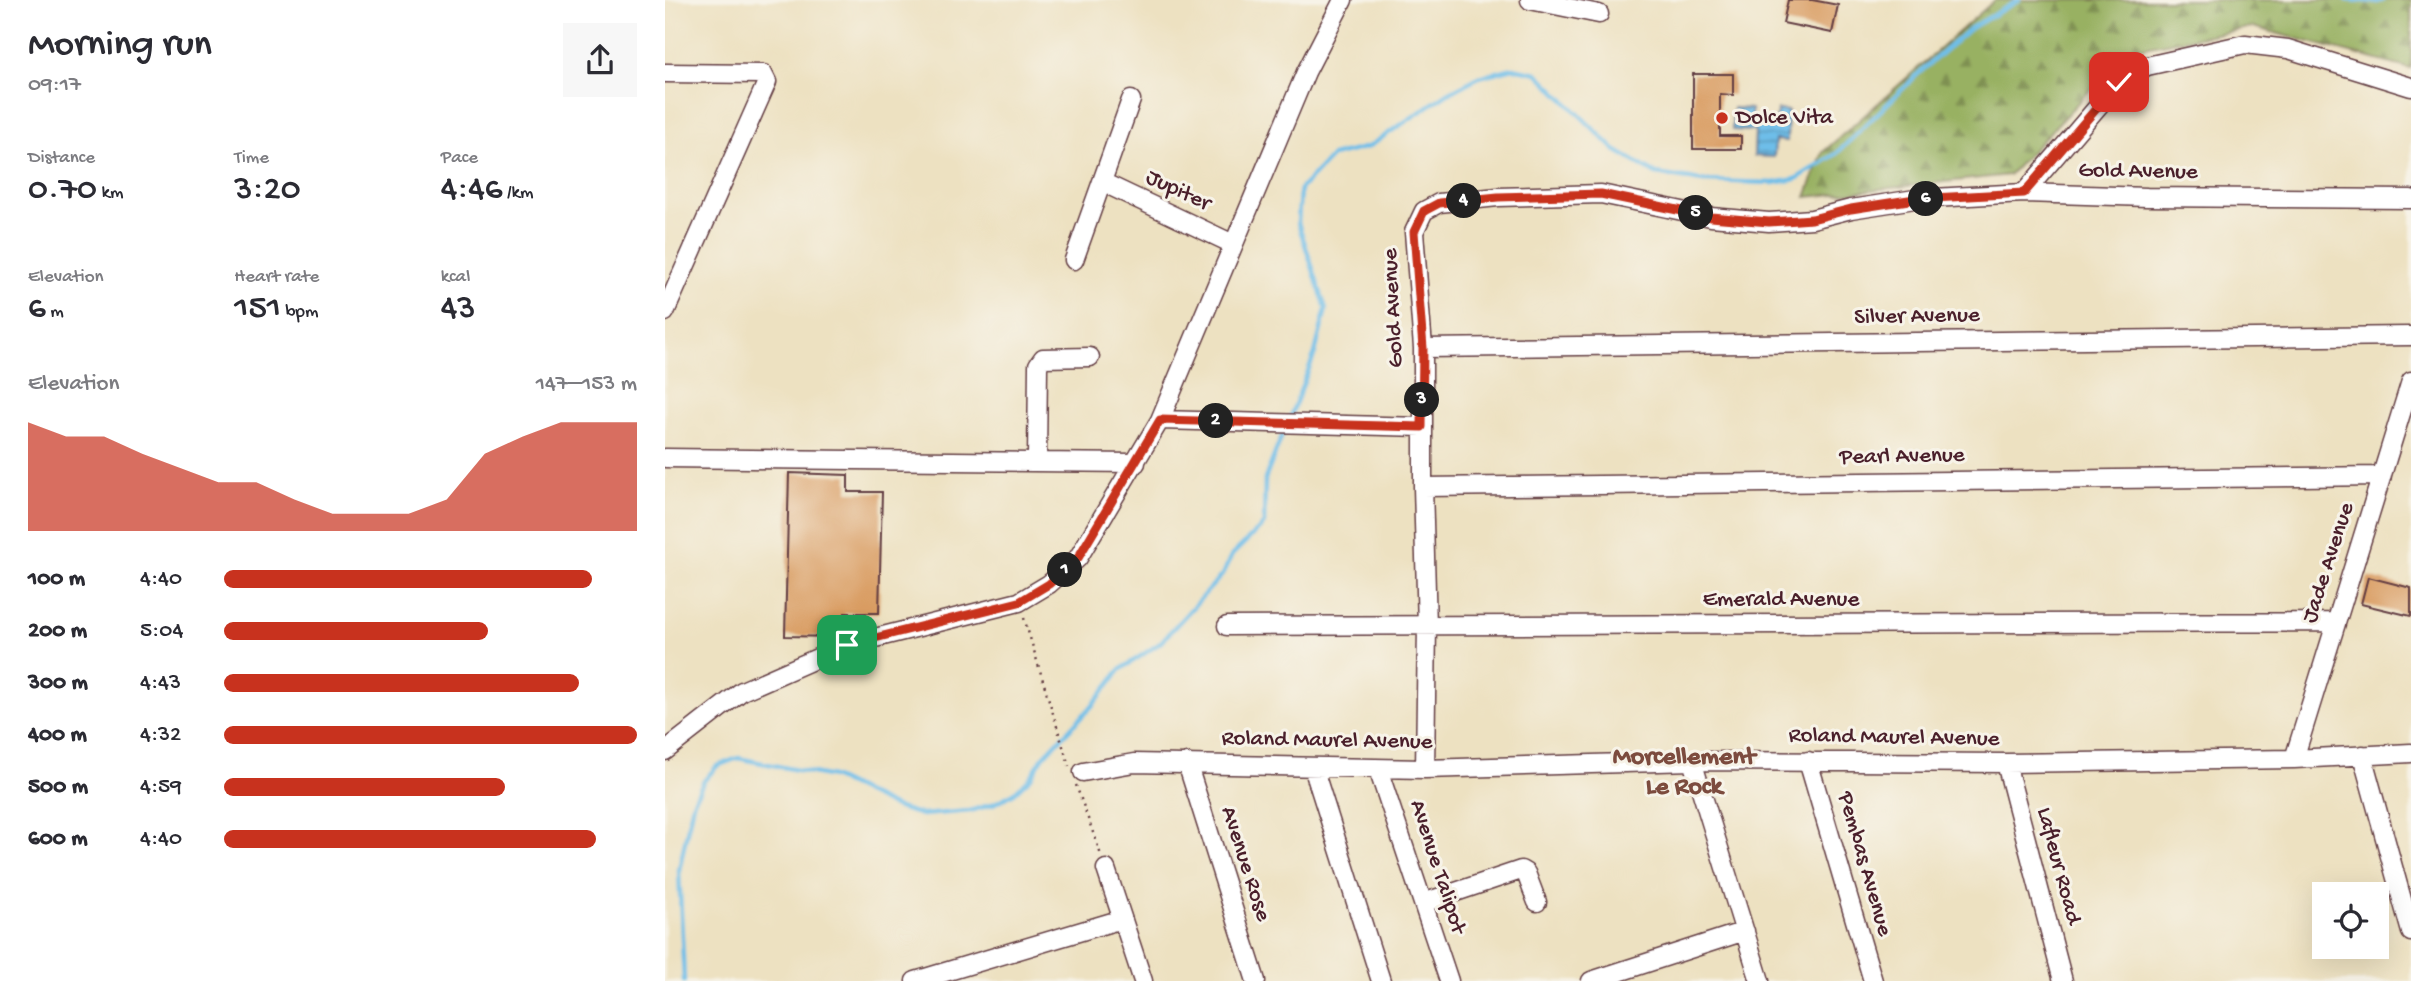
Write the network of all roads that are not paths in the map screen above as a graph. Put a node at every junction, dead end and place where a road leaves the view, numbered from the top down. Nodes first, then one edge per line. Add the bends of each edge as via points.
1 (1343, 0) edge
2 (1530, 0) edge
3 (1599, 14) dead end
4 (665, 73) edge
5 (2411, 87) edge
6 (1131, 100) dead end
7 (1103, 182) junction
8 (2024, 193) junction
9 (2411, 199) edge
10 (1233, 244) junction
11 (1074, 260) dead end
12 (665, 312) edge
13 (2411, 336) edge
14 (1423, 348) junction
15 (1090, 357) dead end
16 (2411, 381) edge
17 (1160, 420) junction
18 (1422, 427) junction
19 (665, 458) edge
20 (1037, 461) junction
21 (1136, 463) junction
22 (2382, 477) junction
23 (1423, 487) junction
24 (2335, 622) junction
25 (1227, 626) dead end
26 (1427, 626) junction
27 (665, 751) edge
28 (2411, 753) edge
29 (2362, 755) junction
30 (2294, 759) junction
31 (1692, 761) junction
32 (1808, 761) junction
33 (1187, 763) junction
34 (2006, 763) junction
35 (1313, 767) junction
36 (1378, 769) junction
37 (1425, 769) junction
38 (1083, 772) dead end
39 (1106, 869) road end
40 (1537, 902) dead end
41 (1423, 903) junction
42 (1122, 919) junction
43 (1745, 931) junction
44 (2411, 932) edge
45 (915, 981) edge
46 (1143, 981) edge
47 (1256, 981) edge
48 (1381, 981) edge
49 (1449, 981) edge
50 (1591, 981) edge
51 (1760, 981) edge
52 (1873, 981) edge
53 (2063, 981) edge

1 - 10 street via 1306,72
2 - 3 street
4 - 12 street via 763,74 767,82
5 - 8 street via 2288,49 2245,44 2147,66 2119,82
6 - 7 street
7 - 10 street, Jupiter
7 - 11 street
8 - 9 street, Gold Avenue
8 - 14 street, Gold Avenue via 1915,199 1812,219 1769,222 1711,217 1601,194 1439,203 1424,211 1414,232
10 - 17 street
13 - 14 street, Silver Avenue
14 - 18 street, Gold Avenue
15 - 20 street via 1043,358 1038,365
16 - 22 street, Jade Avenue
17 - 18 street
17 - 21 street
18 - 23 street, Gold Avenue
19 - 20 street
20 - 21 street
21 - 27 street via 1078,558 1049,584 1019,602 847,645 742,691
22 - 23 street, Pearl Avenue
22 - 24 street, Jade Avenue
23 - 26 street, Gold Avenue
24 - 26 street, Emerald Avenue
24 - 30 street, Jade Avenue
25 - 26 street, Emerald Avenue
26 - 37 street, Gold Avenue
28 - 29 street, Roland Maurel Avenue
29 - 30 street, Roland Maurel Avenue
29 - 44 street
30 - 34 street, Roland Maurel Avenue
31 - 32 street, Roland Maurel Avenue
31 - 37 street, Roland Maurel Avenue
31 - 43 street
32 - 34 street, Roland Maurel Avenue
32 - 52 street, Pembas Avenue
33 - 35 street, Roland Maurel Avenue
33 - 38 street, Roland Maurel Avenue via 1123,764
33 - 47 street, Avenue Rose
34 - 53 street, Lafleur Road
35 - 36 street, Roland Maurel Avenue
35 - 48 street
36 - 37 street, Roland Maurel Avenue
36 - 41 street, Avenue Talipot
39 - 42 street
40 - 41 street via 1521,870
41 - 49 street, Avenue Talipot
42 - 45 street
42 - 46 street
43 - 50 street
43 - 51 street

